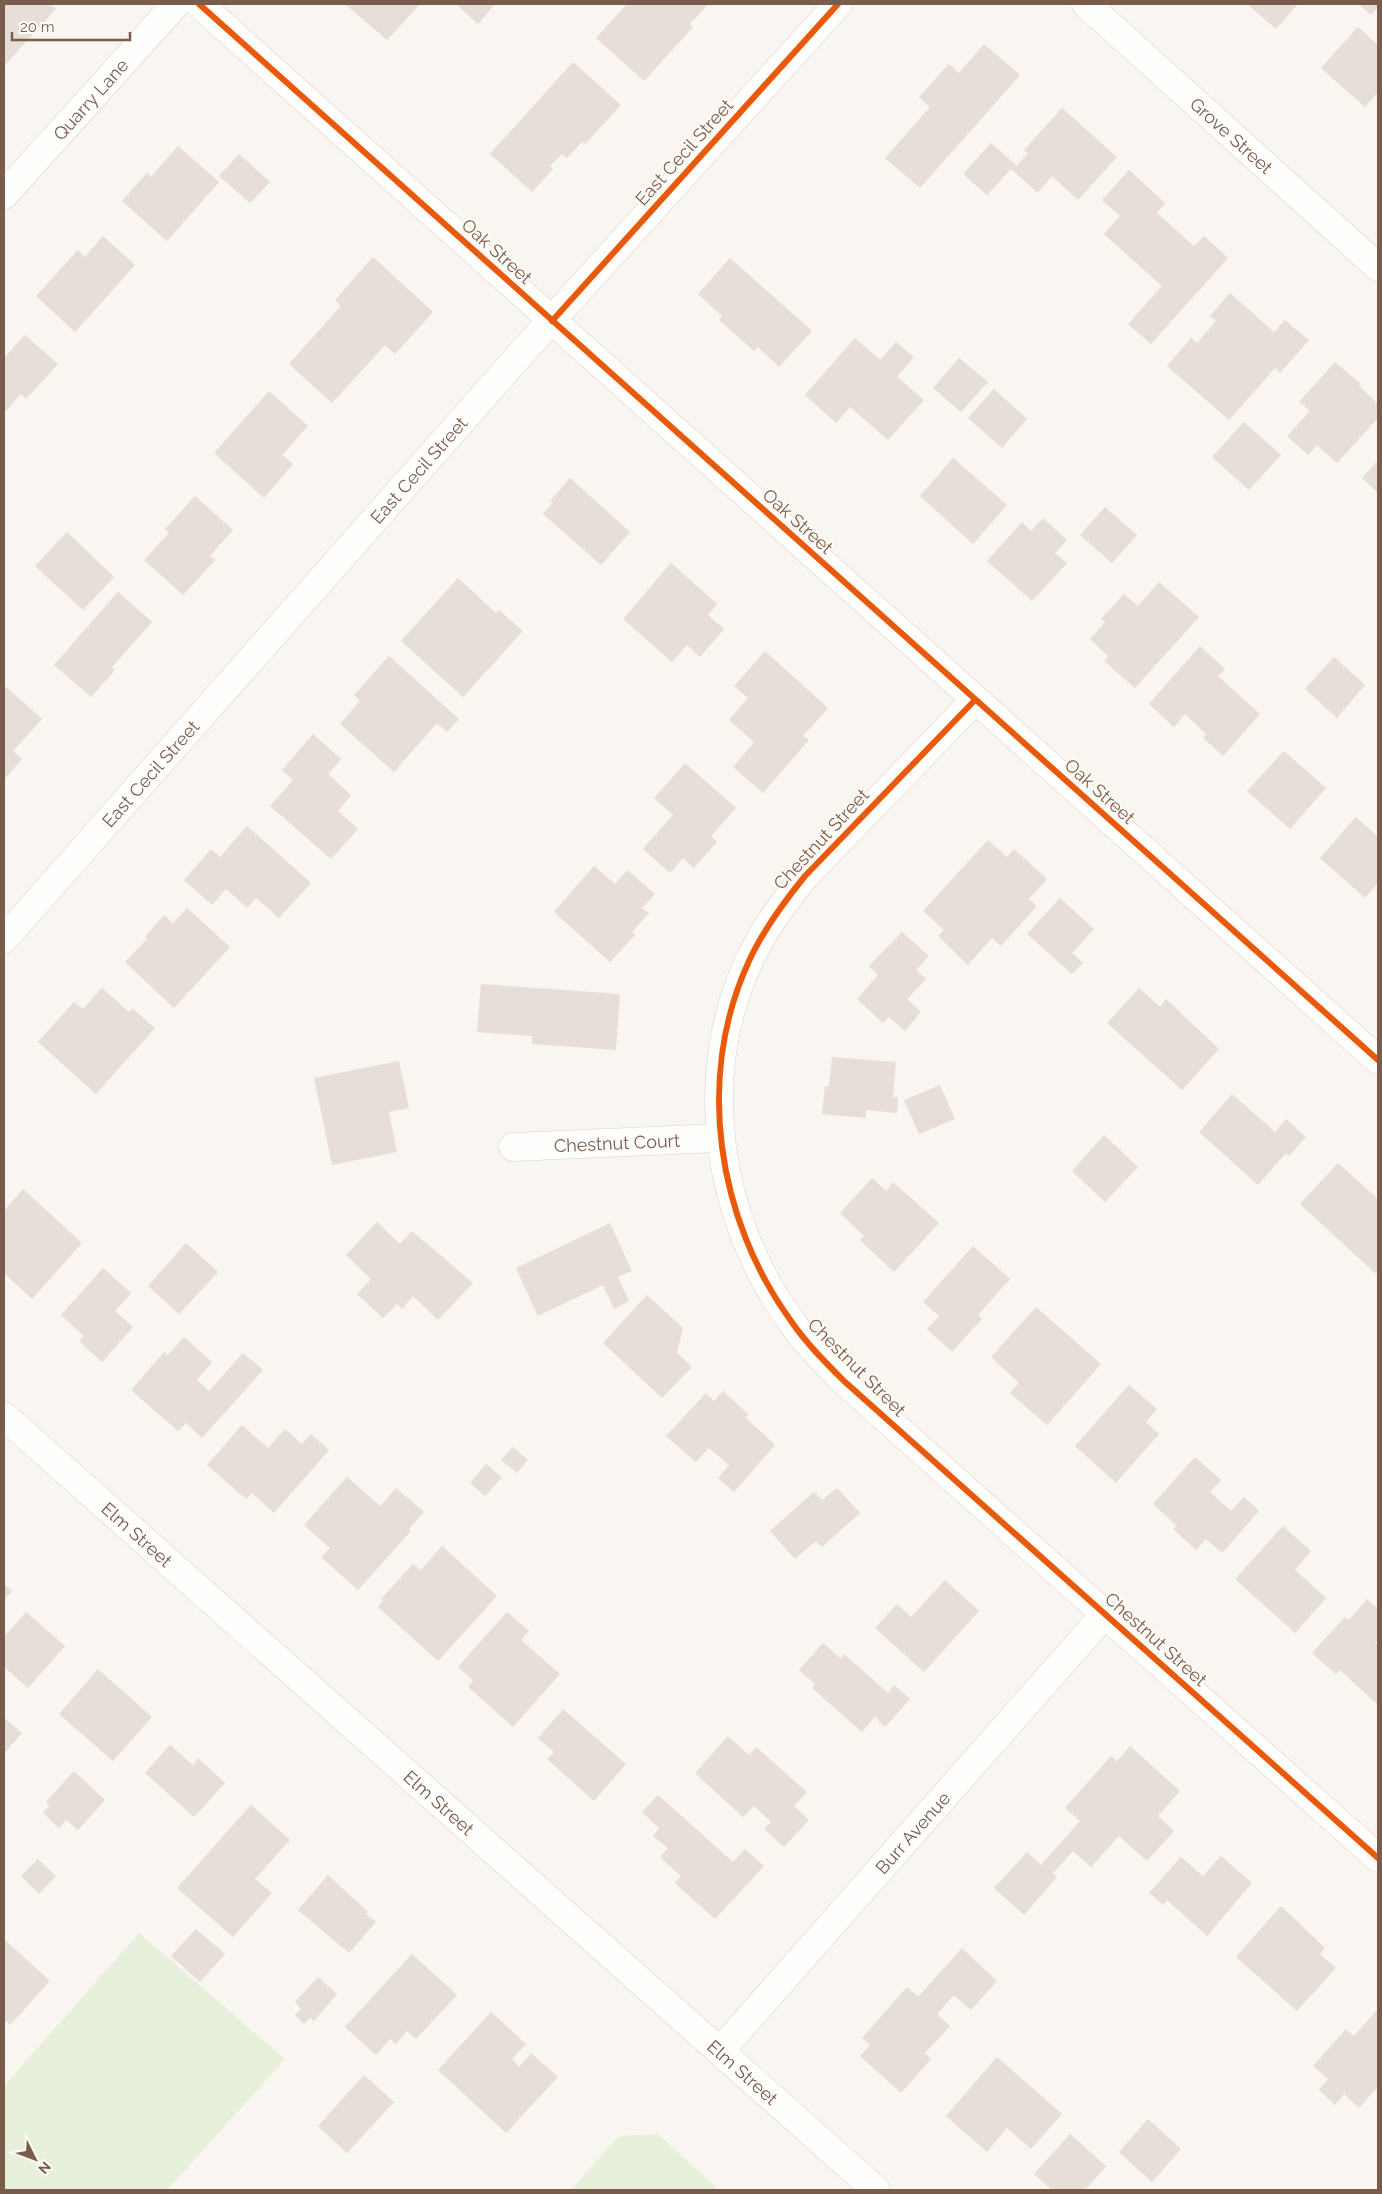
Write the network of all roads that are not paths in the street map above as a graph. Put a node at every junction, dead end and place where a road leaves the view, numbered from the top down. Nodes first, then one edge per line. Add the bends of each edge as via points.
1 (176, 4) edge
2 (199, 4) edge
3 (838, 4) edge
4 (1086, 4) edge
5 (4, 195) edge
6 (1378, 267) edge
7 (552, 321) junction
8 (974, 700) junction
9 (4, 940) edge
10 (1378, 1060) edge
11 (719, 1138) junction
12 (513, 1147) dead end
13 (4, 1416) edge
14 (1105, 1614) junction
15 (1378, 1858) edge
16 (720, 2051) junction
17 (876, 2190) edge

1 - 5 street, Quarry Lane
2 - 7 street, Oak Street
3 - 7 street, East Cecil Street
4 - 6 street, Grove Street
7 - 8 street, Oak Street
7 - 9 street, East Cecil Street
8 - 10 street, Oak Street
8 - 11 street, Chestnut Street via 805,876 764,931 736,993 727,1026 719,1094
11 - 12 street, Chestnut Court
11 - 14 street, Chestnut Street via 736,1216 751,1254 769,1289 816,1353
13 - 16 street, Elm Street
14 - 15 street, Chestnut Street
14 - 16 street, Burr Avenue
16 - 17 street, Elm Street

